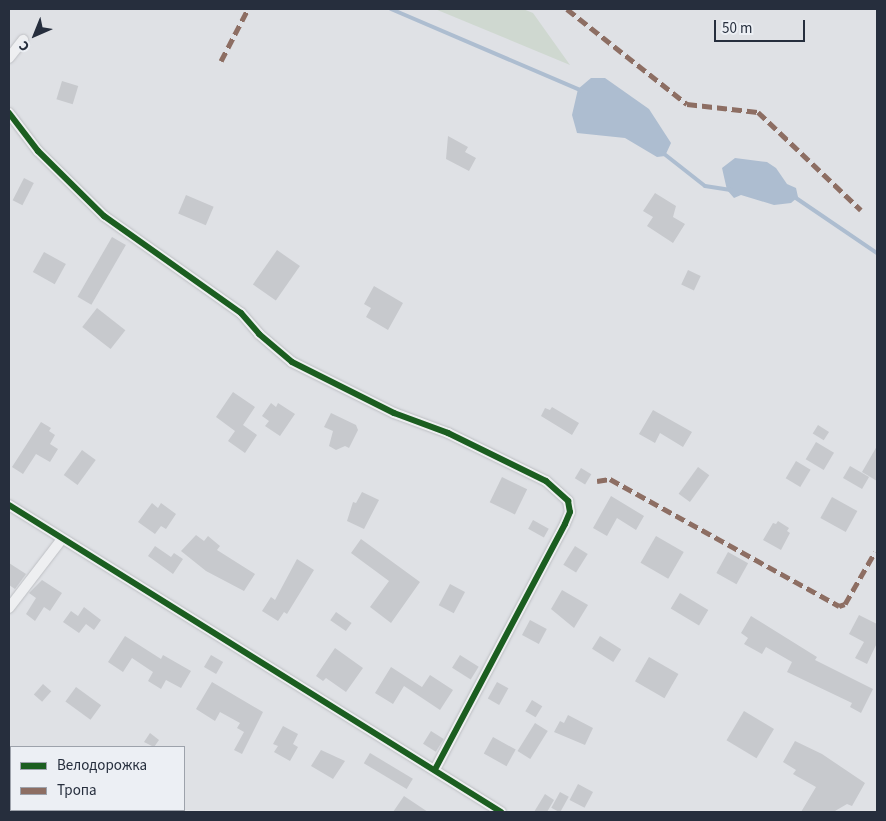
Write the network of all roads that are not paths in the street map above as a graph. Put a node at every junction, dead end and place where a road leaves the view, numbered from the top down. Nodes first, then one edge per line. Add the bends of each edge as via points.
1 (23, 40) dead end
2 (9, 58) edge
3 (9, 113) edge
4 (9, 506) edge
5 (62, 539) junction
6 (9, 608) edge
7 (434, 770) junction
8 (501, 812) edge

1 - 2 street
3 - 7 street via 38,151 104,216 241,313 259,334 292,362 546,481 568,501 570,512 565,524
4 - 5 street
5 - 6 street
5 - 7 street
7 - 8 street

